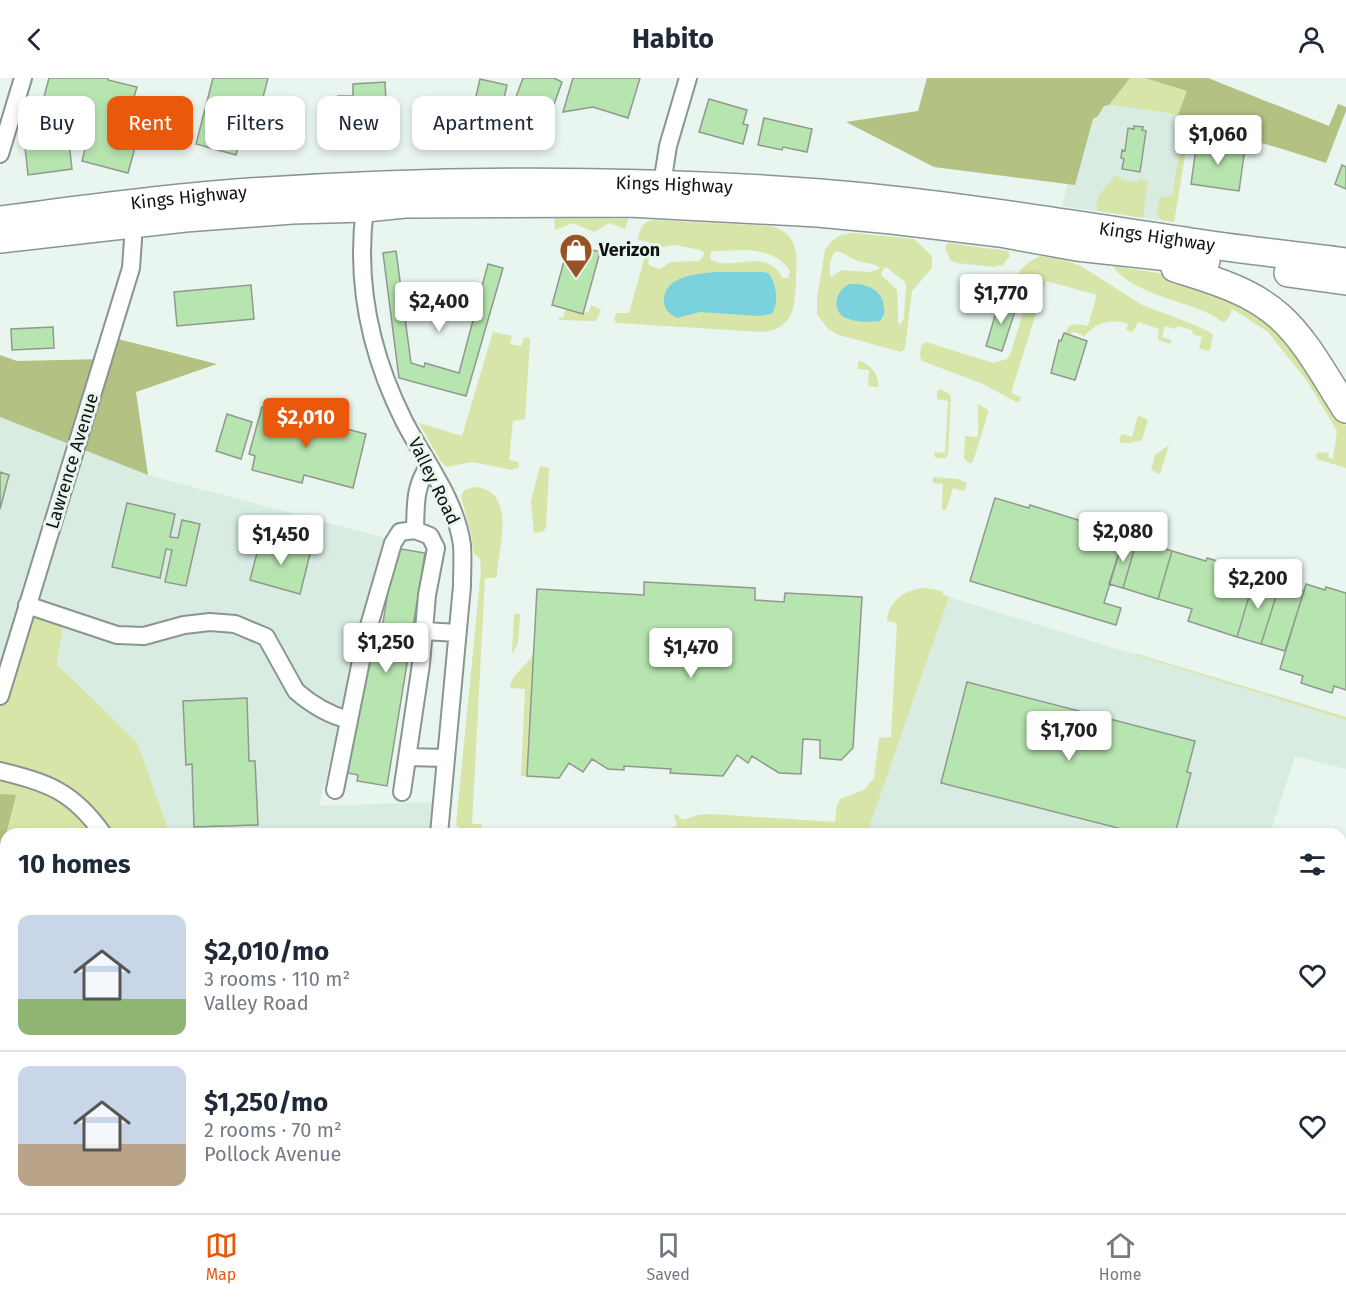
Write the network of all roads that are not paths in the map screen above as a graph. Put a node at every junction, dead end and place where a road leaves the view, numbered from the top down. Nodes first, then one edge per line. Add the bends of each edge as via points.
1 (23, 78) edge
2 (688, 78) edge
3 (0, 154) edge
4 (662, 184) junction
5 (365, 208) junction
6 (0, 220) edge
7 (134, 225) junction
8 (0, 240) edge
9 (1134, 254) junction
10 (1346, 262) edge
11 (1346, 281) edge
12 (1346, 409) edge
13 (429, 465) junction
14 (416, 530) junction
15 (27, 605) junction
16 (425, 631) junction
17 (457, 633) junction
18 (0, 696) edge
19 (350, 720) junction
20 (408, 757) junction
21 (445, 758) junction
22 (0, 771) edge
23 (335, 790) dead end
24 (402, 792) dead end
25 (98, 828) edge
26 (439, 828) edge

1 - 3 street
2 - 4 street via 668,146
4 - 6 main road, Kings Highway via 391,184 134,203
4 - 10 main road, Kings Highway via 821,193 954,207
5 - 7 main road, Kings Highway via 185,218
5 - 9 main road, Kings Highway via 491,202 718,207 902,221
5 - 13 street, Valley Road via 362,274 372,339 390,392
7 - 8 main road, Kings Highway
7 - 15 street, Lawrence Avenue via 131,268
9 - 11 main road, Kings Highway
9 - 12 main road via 1234,288 1277,315 1307,349
13 - 14 street via 416,496
13 - 17 street, Valley Road via 447,499 460,537
14 - 16 street via 430,536 436,548
14 - 19 street via 400,532 393,543 366,636
15 - 18 street, Lawrence Avenue
15 - 19 street via 117,635 144,636 210,622 235,624 266,637 296,691 310,703
16 - 17 street
16 - 20 street
17 - 21 street, Valley Road
19 - 23 street
20 - 21 street
20 - 24 street
21 - 26 street, Valley Road
22 - 25 street via 56,789 72,799

